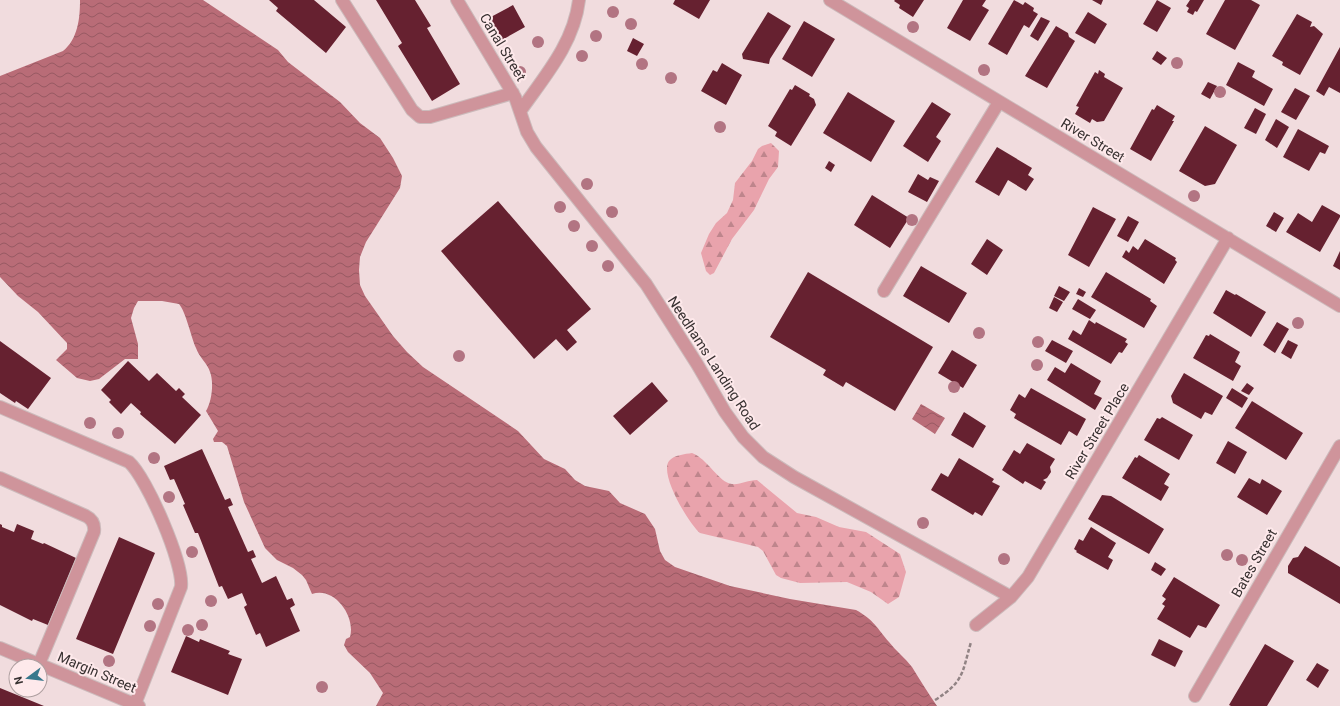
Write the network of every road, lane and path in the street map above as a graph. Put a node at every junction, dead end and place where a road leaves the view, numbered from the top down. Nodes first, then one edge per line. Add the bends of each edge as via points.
1 (342, 0) edge
2 (457, 0) edge
3 (579, 0) edge
4 (830, 0) edge
5 (513, 93) junction
6 (998, 102) junction
7 (521, 110) junction
8 (1228, 238) junction
9 (884, 291) dead end
10 (1340, 306) edge
11 (0, 407) edge
12 (1340, 446) edge
13 (0, 478) edge
14 (1011, 597) junction
15 (976, 624) joint
16 (0, 648) edge
17 (24, 658) edge
18 (42, 658) edge
19 (48, 668) edge
20 (1195, 696) dead end
21 (935, 700) dead end
22 (137, 705) edge

1 - 5 street via 417,116 430,117
2 - 5 street, Canal Street
3 - 7 street via 566,44
4 - 6 street, River Street
5 - 7 street, Canal Street
6 - 8 street, River Street
6 - 9 street
7 - 14 street, Needhams Landing Road via 536,147 646,284 725,412 754,449 794,478
8 - 10 street, River Street
8 - 14 street, River Street Place via 1028,577
11 - 22 street via 128,462 139,475 163,522 180,573 181,587
12 - 20 street, Bates Street
13 - 18 street via 86,516 94,526 94,532
14 - 15 street, River Street Place
15 - 21 path via 960,679 956,685
16 - 17 street, Margin Street
19 - 22 street, Margin Street

